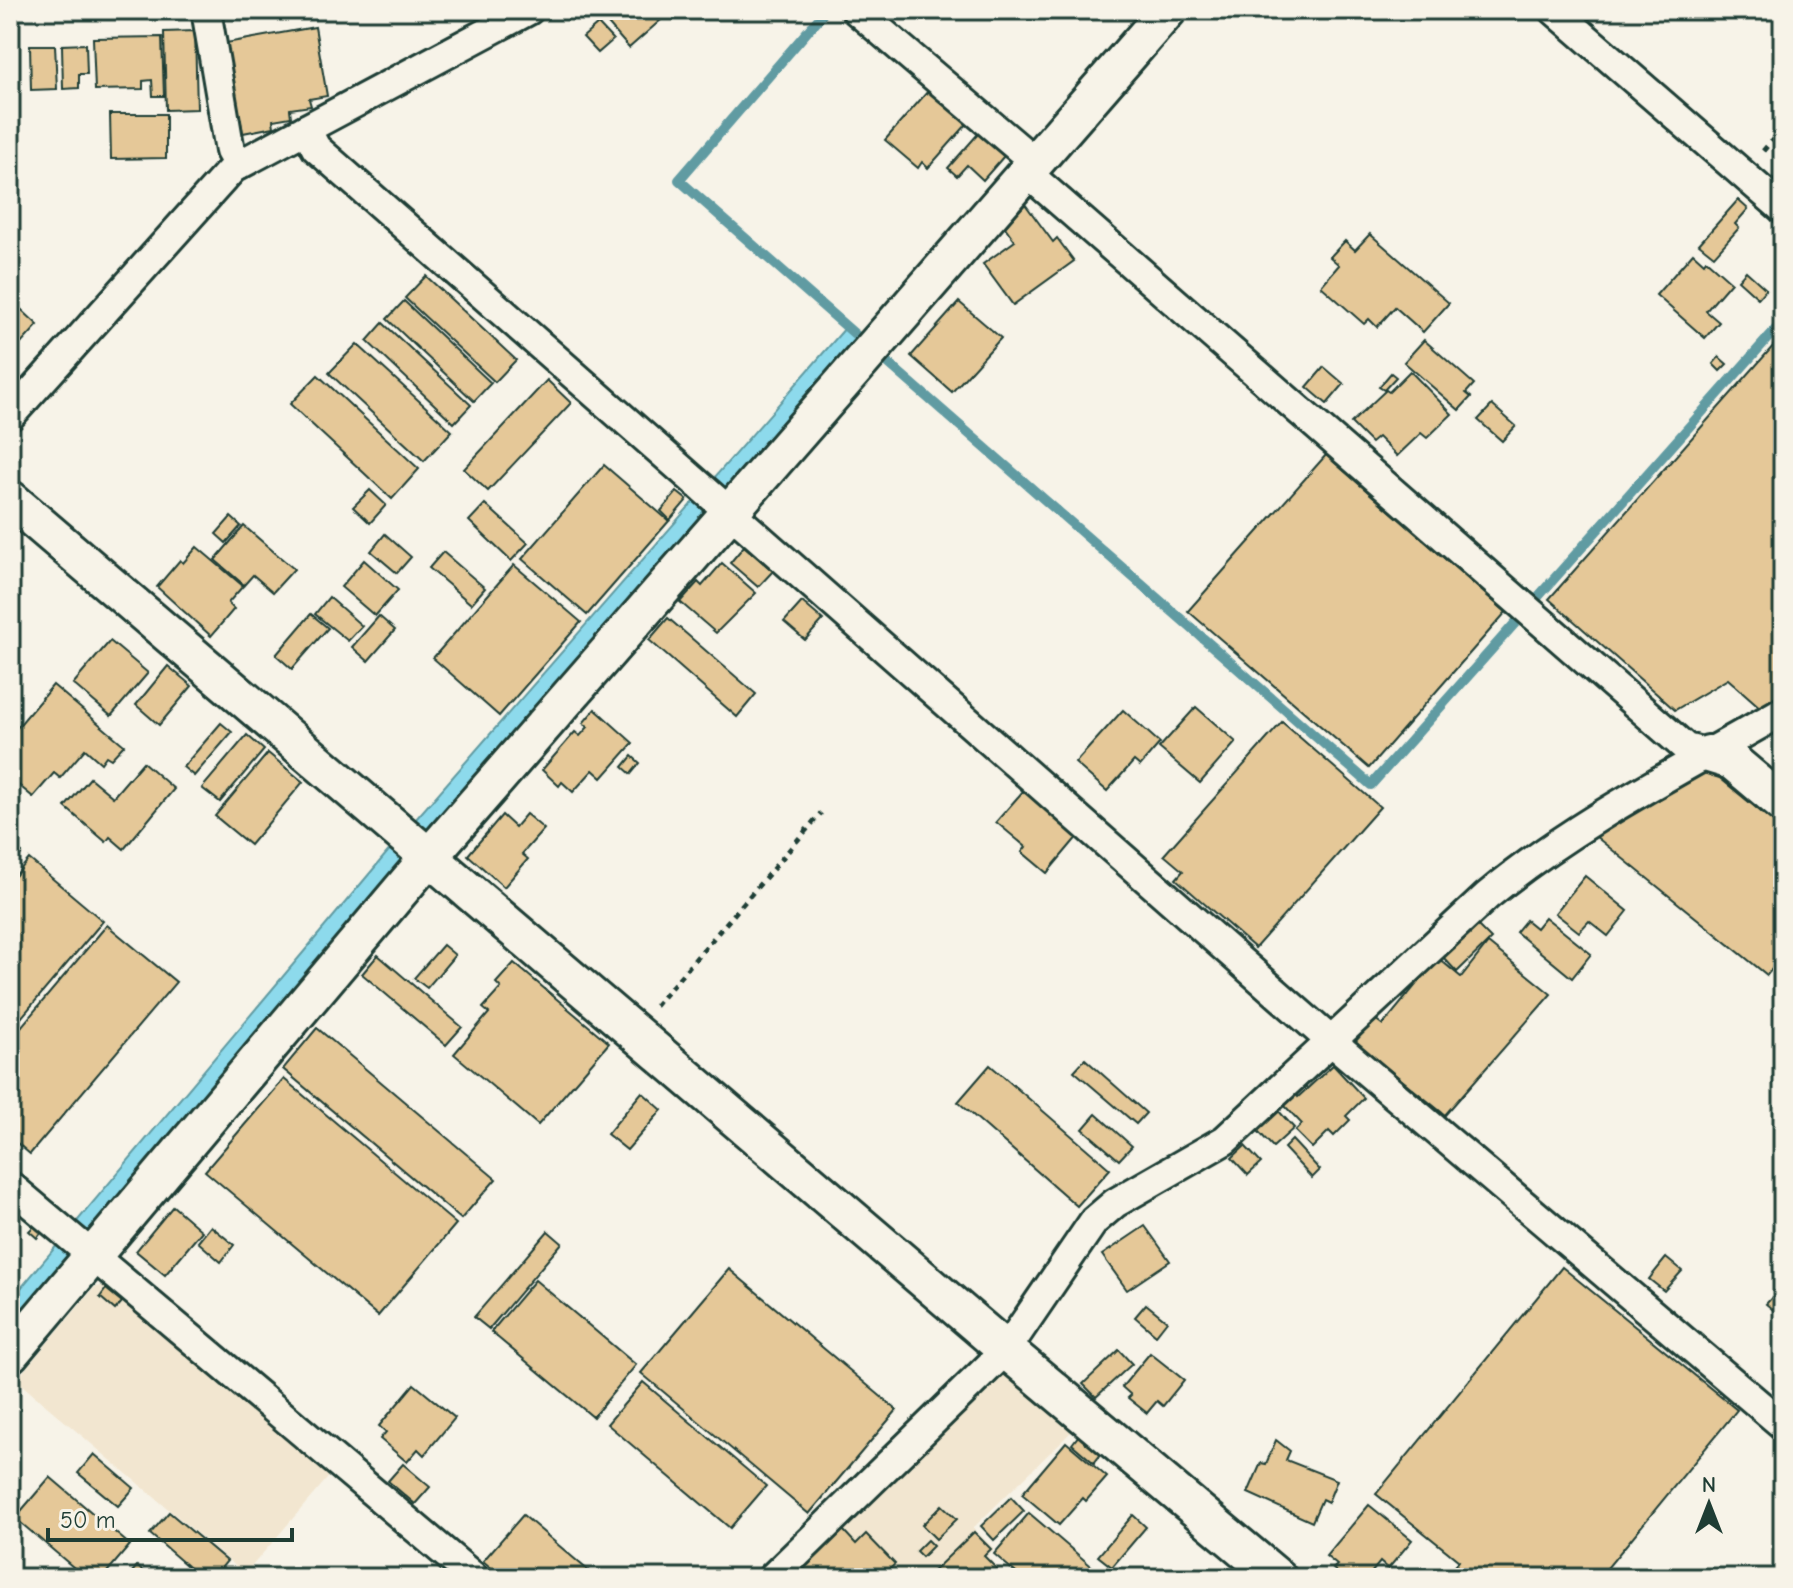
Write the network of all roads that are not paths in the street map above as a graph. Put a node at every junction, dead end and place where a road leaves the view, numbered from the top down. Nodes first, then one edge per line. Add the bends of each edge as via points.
1 (206, 10) edge
2 (529, 10) edge
3 (856, 10) edge
4 (1168, 10) edge
5 (1554, 10) edge
6 (306, 129) junction
7 (238, 165) junction
8 (1031, 167) junction
9 (1783, 209) edge
10 (10, 416) edge
11 (10, 499) edge
12 (716, 500) junction
13 (1783, 711) edge
14 (1709, 754) junction
15 (1783, 804) edge
16 (414, 845) junction
17 (1331, 1041) junction
18 (10, 1186) edge
19 (79, 1244) junction
20 (1006, 1350) junction
21 (10, 1354) edge
22 (1783, 1425) edge
23 (475, 1578) edge
24 (772, 1578) edge
25 (1278, 1578) edge

1 - 7 street via 230,151
2 - 6 street
3 - 8 street
4 - 8 street
5 - 9 street
6 - 7 street
6 - 12 street via 316,148
7 - 10 street
8 - 12 street
8 - 14 street via 1686,748
11 - 16 street
12 - 16 street
12 - 17 street
13 - 14 street
14 - 15 street via 1732,761
14 - 17 street via 1521,867
16 - 19 street
16 - 20 street
17 - 20 street via 1225,1140 1115,1203 1094,1221
17 - 22 street
18 - 19 street
19 - 21 street
19 - 23 street
20 - 24 street
20 - 25 street

